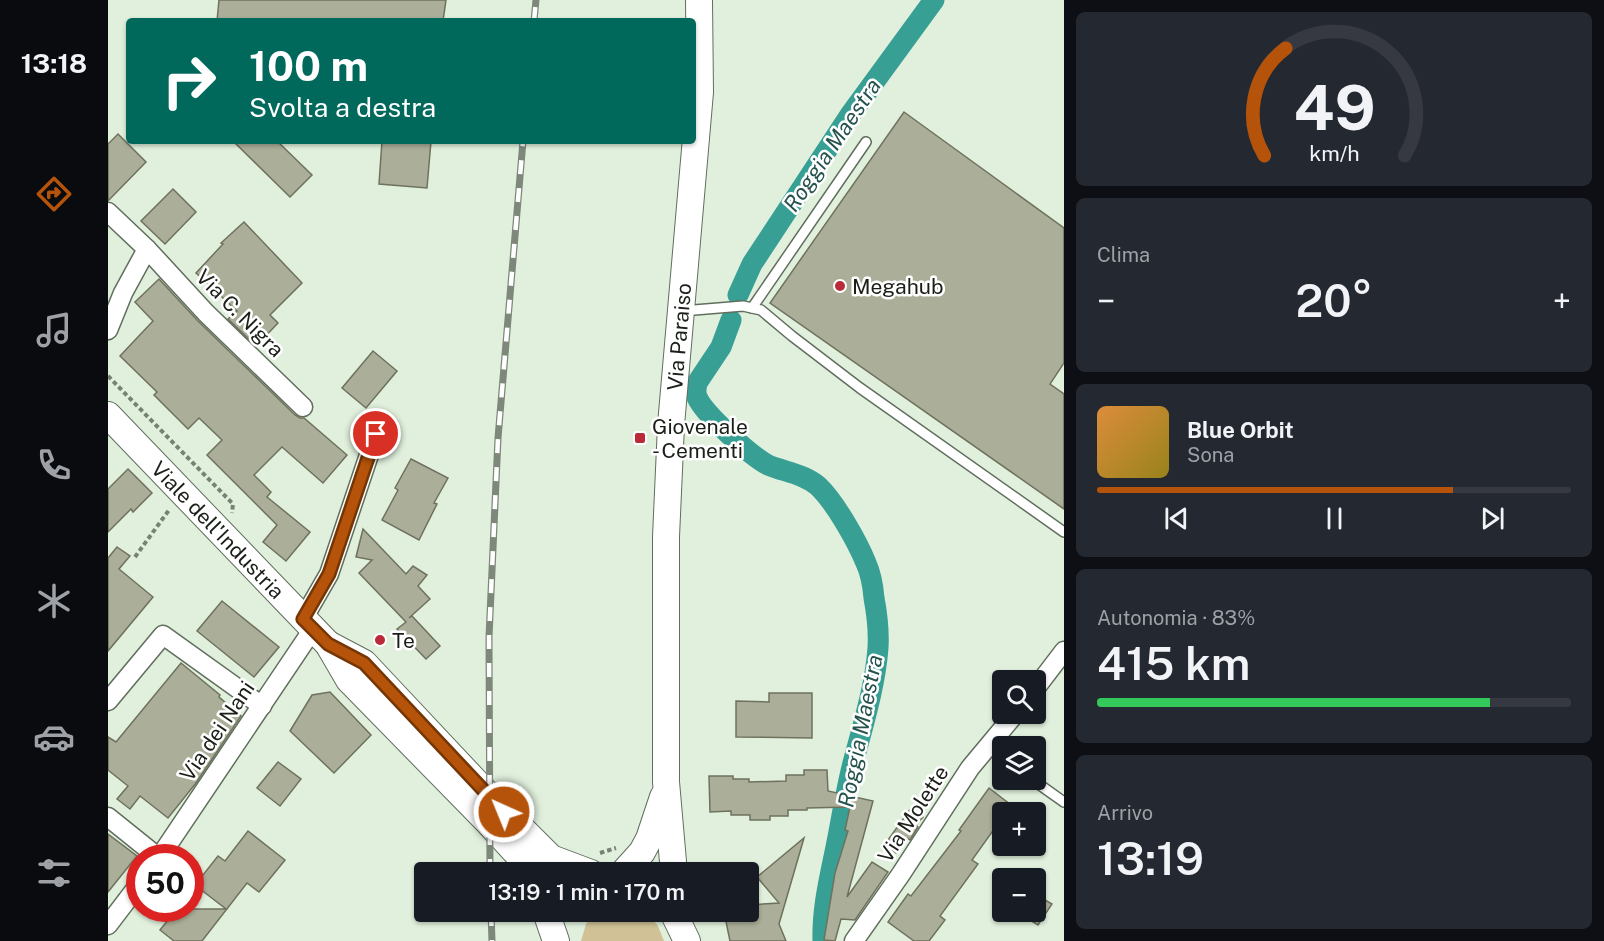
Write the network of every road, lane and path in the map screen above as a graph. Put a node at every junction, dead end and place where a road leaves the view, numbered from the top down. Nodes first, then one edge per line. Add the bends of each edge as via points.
1 (699, 0) edge
2 (696, 136) edge
3 (866, 142) dead end
4 (695, 144) edge
5 (108, 212) edge
6 (147, 249) junction
7 (752, 308) junction
8 (680, 311) junction
9 (108, 330) edge
10 (303, 407) dead end
11 (108, 415) edge
12 (376, 434) dead end
13 (169, 509) dead end
14 (1064, 532) edge
15 (135, 557) dead end
16 (315, 630) junction
17 (1061, 657) edge
18 (1046, 675) edge
19 (108, 701) edge
20 (262, 706) junction
21 (992, 754) edge
22 (666, 782) junction
23 (1046, 789) edge
24 (1064, 802) edge
25 (108, 817) edge
26 (142, 844) edge
27 (168, 844) edge
28 (623, 845) dead end
29 (523, 862) edge
30 (586, 862) edge
31 (597, 862) edge
32 (633, 862) edge
33 (673, 862) edge
34 (126, 901) edge
35 (550, 922) edge
36 (560, 922) edge
37 (678, 922) edge
38 (108, 925) edge
39 (557, 941) edge
40 (687, 941) edge
41 (854, 941) edge

1 - 2 main road, Via Paraiso via 700,92
3 - 7 lane
4 - 8 main road, Via Paraiso
5 - 6 street, Via C. Nigra
6 - 9 street
6 - 10 street, Via C. Nigra
7 - 8 lane
7 - 14 lane via 761,310 860,388
8 - 22 main road, Via Paraiso via 666,537
11 - 16 main road, Viale dell'Industria
12 - 16 street, Via dei Nani via 329,574
13 - 15 path
16 - 20 street, Via dei Nani
16 - 29 main road, Viale dell'Industria via 349,680
16 - 30 main road, Viale dell'Industria via 364,663 551,858
17 - 18 street
19 - 20 street via 163,635
20 - 27 street, Via dei Nani
21 - 41 street, Via Molette via 970,768
22 - 32 main road, Via Paraiso via 649,838
22 - 33 main road, Via Paraiso
23 - 24 lane
25 - 26 street
28 - 31 path
34 - 38 street
35 - 39 main road
36 - 39 main road
37 - 40 main road

